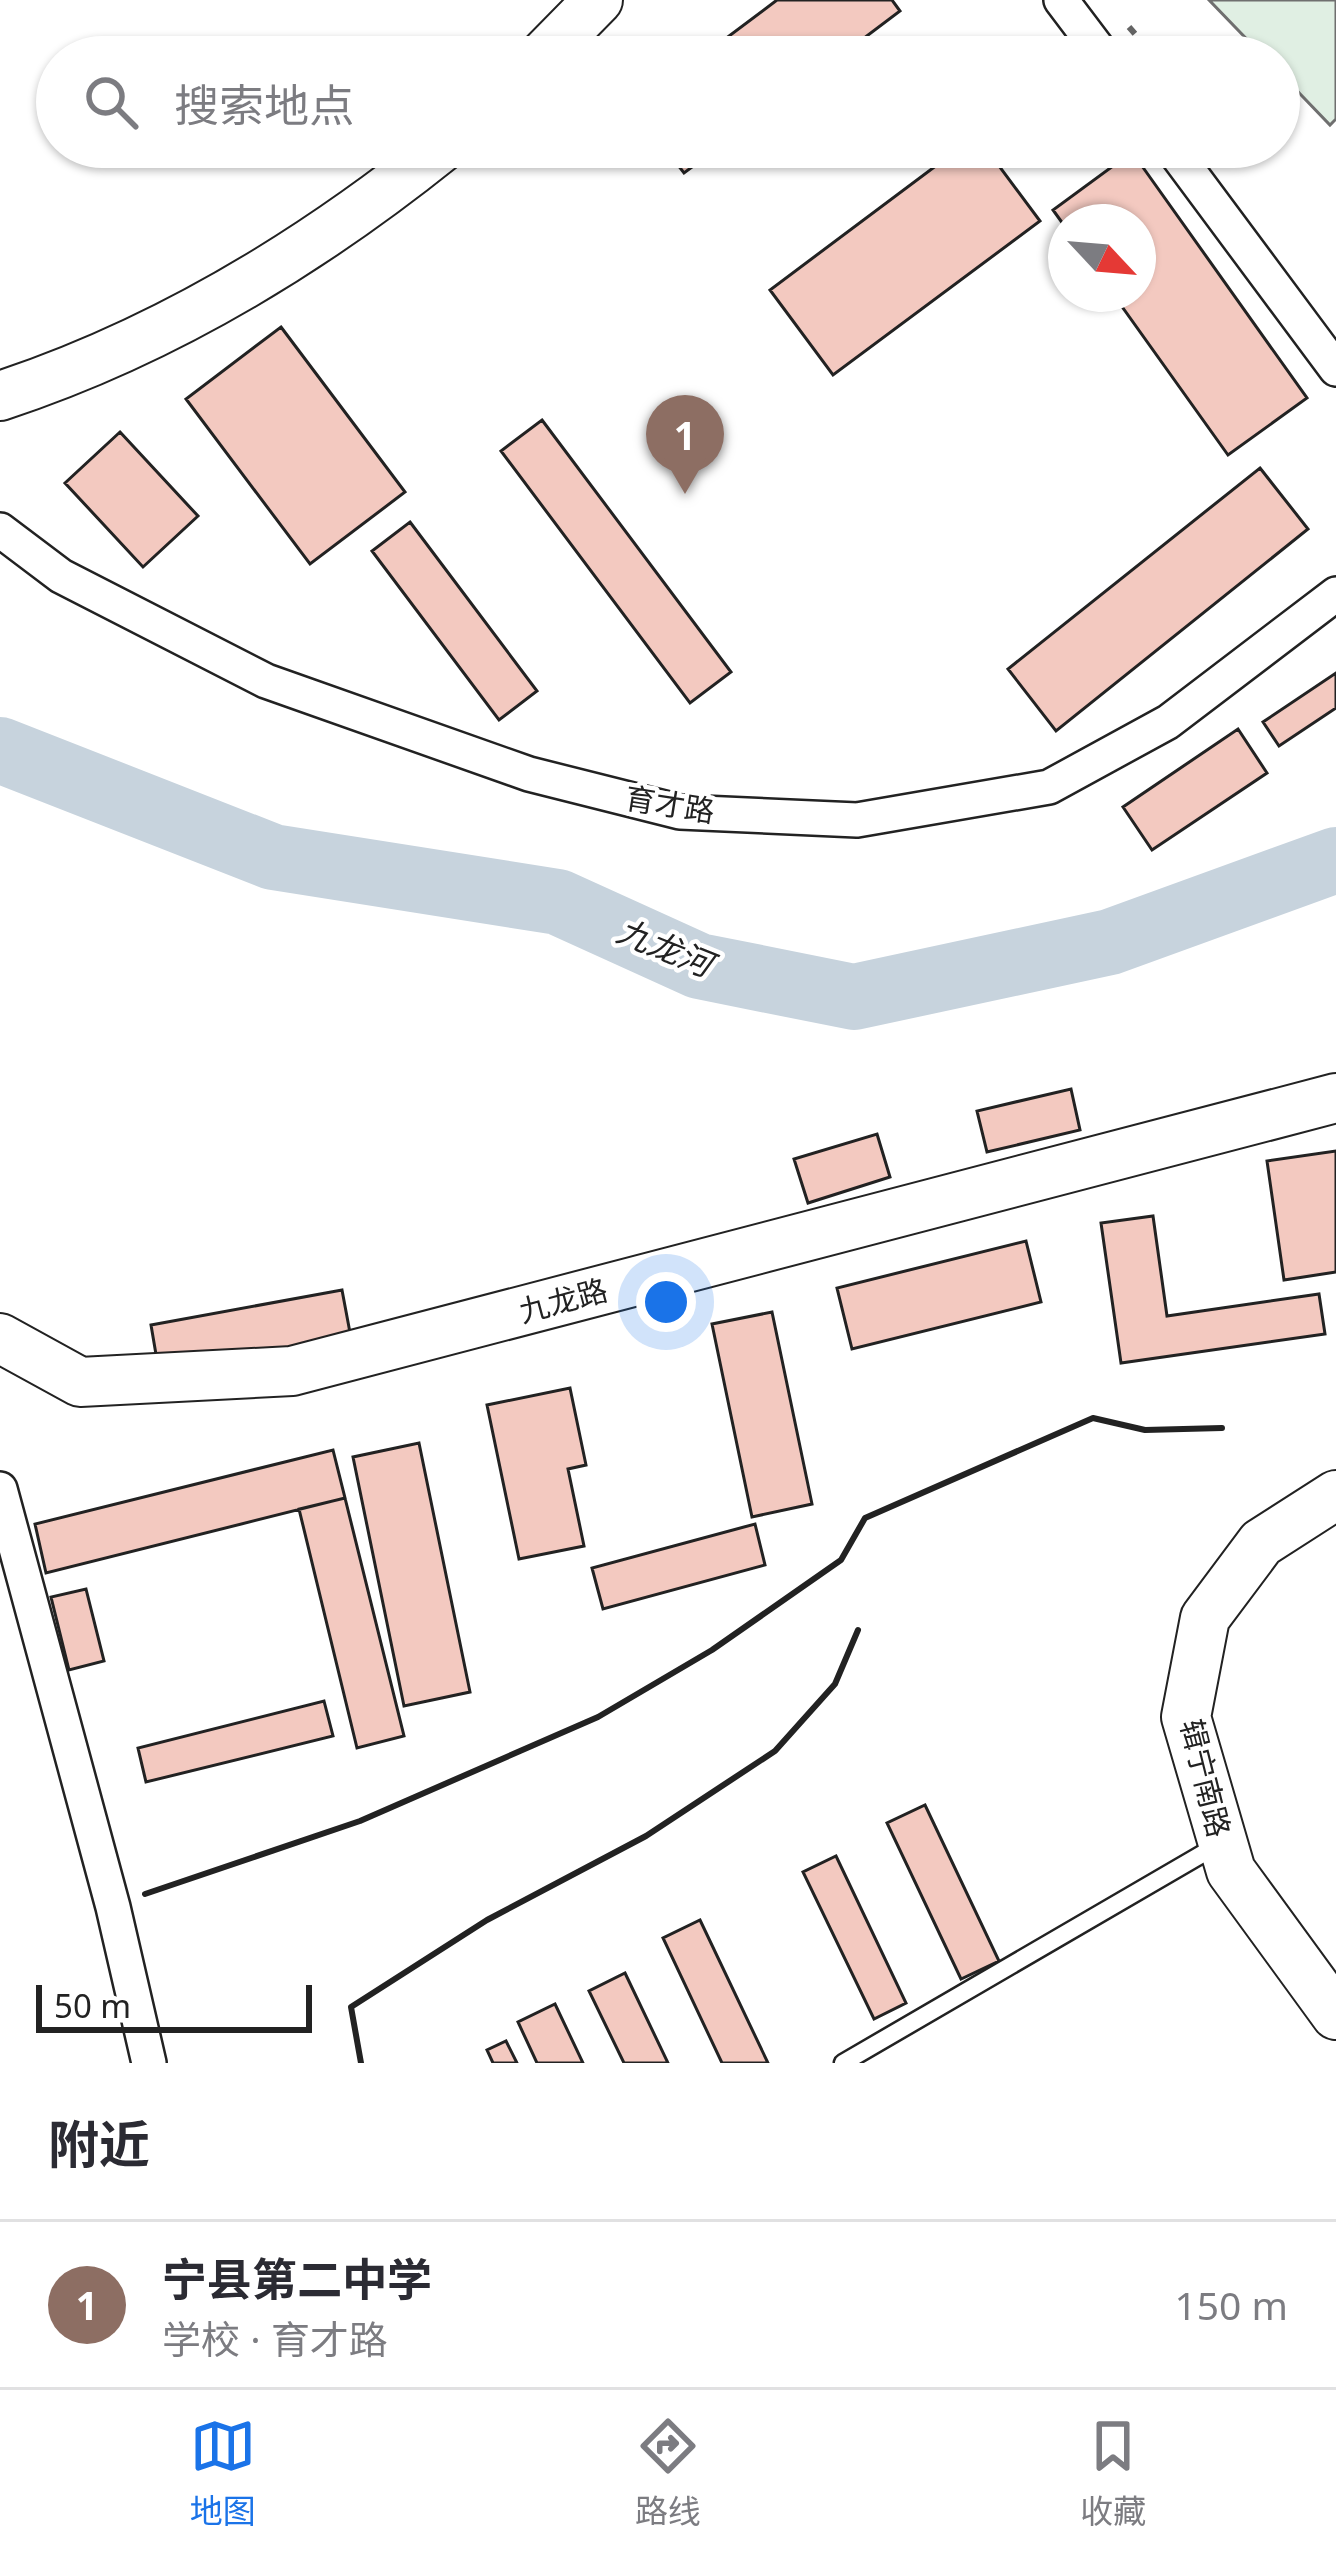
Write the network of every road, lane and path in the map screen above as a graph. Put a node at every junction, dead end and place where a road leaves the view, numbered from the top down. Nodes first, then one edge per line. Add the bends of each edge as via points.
1 (598, 0) edge
2 (1061, 0) edge
3 (563, 36) edge
4 (1088, 36) edge
5 (414, 168) edge
6 (1187, 168) edge
7 (1336, 369) edge
8 (0, 396) edge
9 (0, 530) edge
10 (1336, 594) edge
11 (1336, 1099) edge
12 (0, 1338) edge
13 (1336, 1495) edge
14 (2, 1508) edge
15 (1222, 1843) junction
16 (1336, 2015) edge
17 (148, 2063) edge
18 (843, 2063) edge

1 - 3 street
2 - 4 street
5 - 8 street via 247,283 91,362
6 - 7 street
9 - 10 street, 育才路 via 61,576 266,681 529,774 680,812 857,820 1049,787 1168,722
11 - 12 street, 九龙路 via 292,1371 80,1382
13 - 15 street, 辑宁南路 via 1261,1543 1204,1618 1186,1717
14 - 17 street
15 - 16 street, 辑宁南路 via 1231,1871
15 - 18 lane

